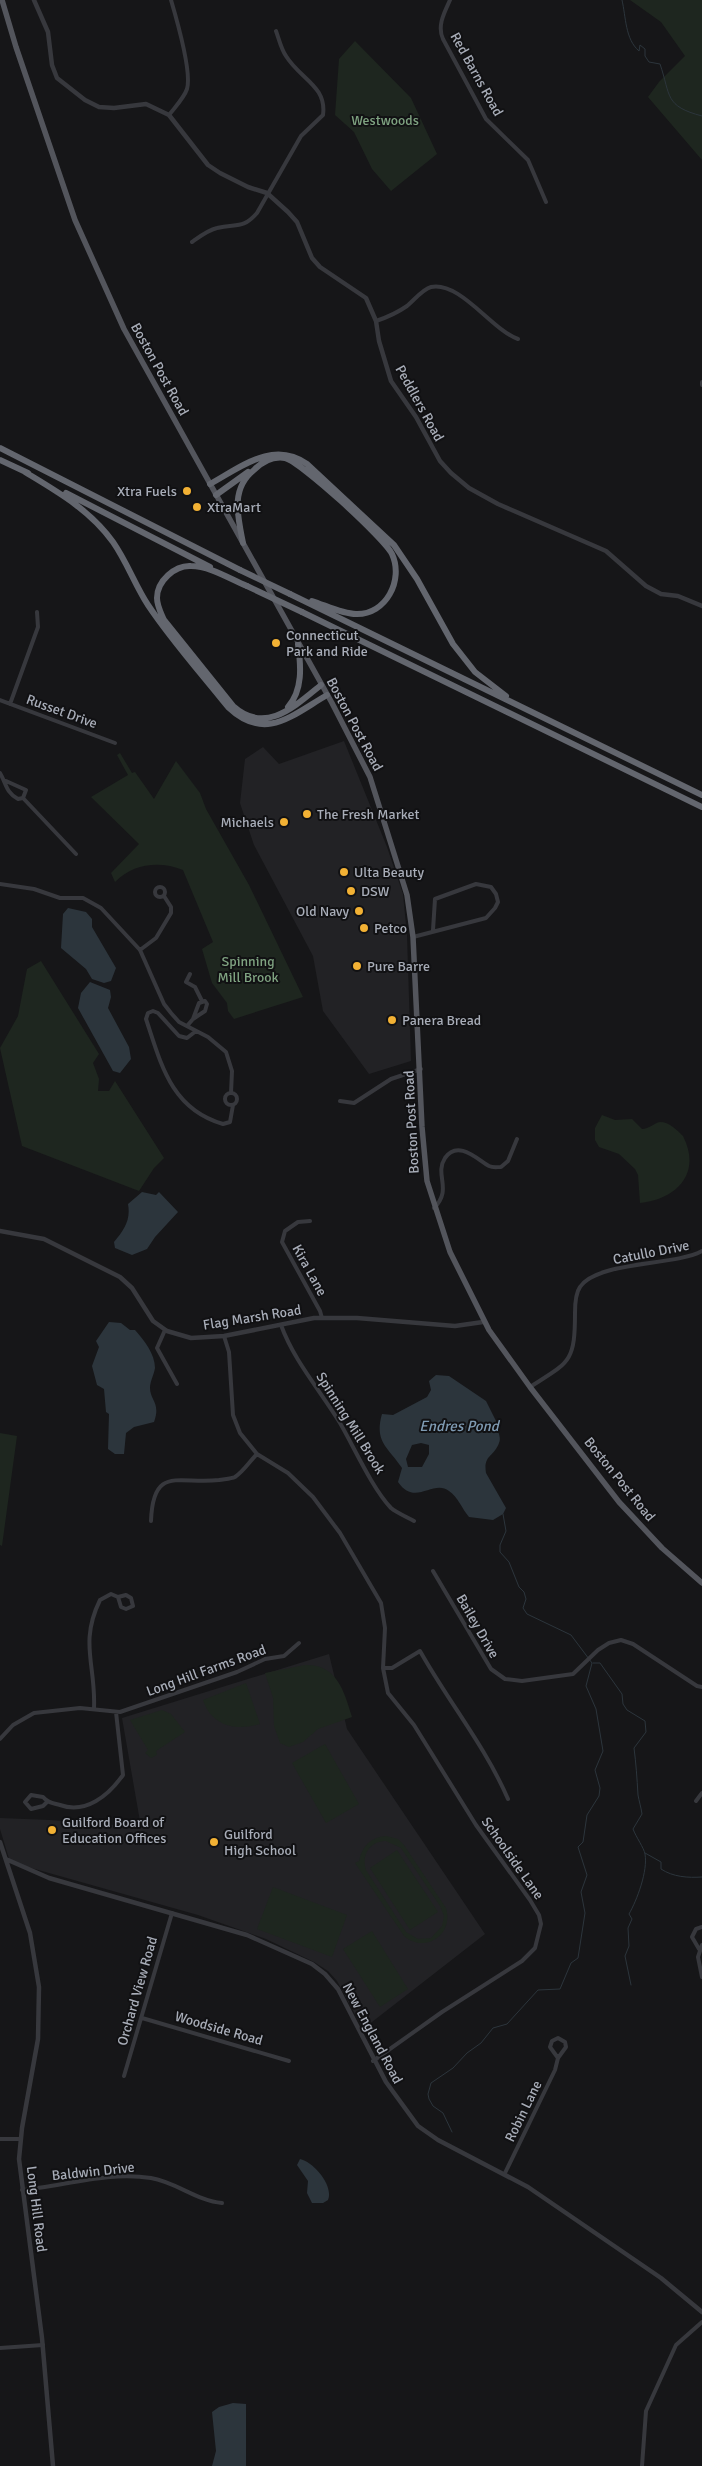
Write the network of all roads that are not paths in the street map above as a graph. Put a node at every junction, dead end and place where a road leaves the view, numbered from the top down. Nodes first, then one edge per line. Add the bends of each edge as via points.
1 (2, 0) edge
2 (34, 0) edge
3 (171, 0) edge
4 (450, 0) edge
5 (276, 31) dead end
6 (169, 115) junction
7 (267, 193) junction
8 (546, 202) dead end
9 (192, 242) dead end
10 (376, 321) junction
11 (518, 339) dead end
12 (0, 448) edge
13 (0, 460) edge
14 (262, 463) junction
15 (25, 472) junction
16 (210, 484) junction
17 (216, 495) junction
18 (243, 543) junction
19 (247, 586) junction
20 (290, 594) junction
21 (702, 606) edge
22 (37, 612) dead end
23 (298, 644) junction
24 (321, 685) junction
25 (327, 695) junction
26 (0, 700) edge
27 (10, 704) junction
28 (519, 706) junction
29 (281, 714) junction
30 (115, 743) dead end
31 (0, 773) edge
32 (6, 782) junction
33 (702, 795) edge
34 (23, 798) junction
35 (702, 807) edge
36 (76, 854) dead end
37 (0, 884) edge
38 (164, 896) dead end
39 (433, 930) junction
40 (413, 937) junction
41 (140, 950) junction
42 (190, 974) dead end
43 (202, 1001) junction
44 (193, 1019) junction
45 (187, 1026) junction
46 (196, 1031) junction
47 (421, 1069) junction
48 (231, 1093) junction
49 (340, 1101) dead end
50 (233, 1105) junction
51 (517, 1139) dead end
52 (434, 1208) junction
53 (310, 1221) dead end
54 (0, 1231) edge
55 (702, 1252) edge
56 (322, 1318) junction
57 (484, 1322) junction
58 (281, 1325) junction
59 (165, 1330) junction
60 (224, 1336) junction
61 (178, 1384) dead end
62 (530, 1387) junction
63 (256, 1454) junction
64 (151, 1521) dead end
65 (414, 1521) dead end
66 (434, 1572) dead end
67 (702, 1583) edge
68 (118, 1597) dead end
69 (299, 1643) dead end
70 (383, 1668) junction
71 (702, 1687) edge
72 (94, 1708) junction
73 (116, 1712) junction
74 (0, 1739) edge
75 (702, 1793) edge
76 (508, 1799) dead end
77 (47, 1802) junction
78 (696, 1802) dead end
79 (0, 1842) edge
80 (8, 1860) junction
81 (172, 1913) junction
82 (702, 1927) edge
83 (700, 1948) edge
84 (702, 1977) edge
85 (142, 2018) junction
86 (558, 2058) junction
87 (289, 2061) dead end
88 (373, 2061) junction
89 (124, 2076) dead end
90 (0, 2139) edge
91 (20, 2139) junction
92 (505, 2173) junction
93 (22, 2190) junction
94 (222, 2203) dead end
95 (702, 2312) edge
96 (702, 2322) edge
97 (43, 2345) junction
98 (0, 2348) edge
99 (53, 2466) edge
100 (642, 2466) edge

1 - 16 main road, Boston Post Road via 75,220 124,330
2 - 6 street, Peddlers Road via 48,32 57,78 98,106 114,108 146,104
3 - 6 street via 187,88
4 - 8 street, Red Barns Road via 441,21 443,40 486,120 528,160
5 - 7 street via 286,56 322,94 325,105 323,115 301,136
6 - 7 street, Peddlers Road via 208,164 241,184
7 - 9 street via 248,223 217,228
7 - 10 street, Peddlers Road via 297,222 312,258 366,298
10 - 11 street via 392,316 430,287 442,286 484,312 507,335
10 - 21 street, Peddlers Road via 391,381 416,417 440,461 451,473 469,488 498,504 606,551 646,586 661,594 678,596
12 - 20 highway, bridge
13 - 15 highway
14 - 17 highway
14 - 18 highway via 245,477 239,491 236,507
14 - 20 highway via 284,458 304,468 385,544 392,553 395,566 390,594 380,606 368,613 354,614
15 - 19 highway
15 - 25 highway via 68,498 100,526 113,542 158,620 238,717 249,723 272,724
16 - 17 main road, Boston Post Road
16 - 28 highway via 275,453 297,457 307,464 394,545 453,644 475,672
17 - 18 main road, Boston Post Road
18 - 23 main road, Boston Post Road
19 - 29 highway via 207,569 178,568 160,586 158,608 243,715 268,719
19 - 35 highway, bridge
20 - 28 highway
22 - 27 street via 38,627
23 - 24 main road, Boston Post Road
23 - 29 highway via 299,684 290,705
24 - 25 main road, Boston Post Road
24 - 29 highway
25 - 40 main road, Boston Post Road via 370,777 407,894
26 - 27 street, Russet Drive
27 - 30 street, Russet Drive
28 - 33 highway
31 - 32 street
32 - 34 street via 13,796
32 - 34 street via 26,790
34 - 36 street
37 - 41 street via 34,889 60,898 91,900
38 - 41 street via 172,913 156,938
39 - 39 street via 486,918 498,902 496,894 491,887 476,884 435,899
39 - 40 street
40 - 47 main road, Boston Post Road
41 - 45 street via 164,1004 179,1022
42 - 43 street via 186,982 195,987
43 - 44 street
43 - 44 street via 207,1008
44 - 45 street
45 - 46 street
46 - 48 street via 226,1052 230,1063
46 - 50 street via 187,1038 179,1036 158,1013 150,1011 146,1019 162,1065 182,1102 223,1124 230,1122
47 - 49 street via 391,1079 354,1103
47 - 52 main road, Boston Post Road via 426,1172
48 - 50 street via 237,1098
48 - 50 street via 224,1099
51 - 52 street via 508,1160 501,1167 489,1166 469,1152 451,1153 442,1167 444,1196
52 - 57 main road, Boston Post Road via 450,1252
53 - 56 street, Kira Lane via 298,1222 285,1231 282,1242
54 - 59 street, Flag Marsh Road via 44,1239 120,1277 132,1288 153,1321
55 - 62 street, Catullo Drive via 691,1257 622,1267 596,1275 580,1287 575,1306 572,1354 564,1366
56 - 57 street, Flag Marsh Road via 381,1319 454,1326
56 - 58 street, Flag Marsh Road
57 - 62 main road, Boston Post Road
58 - 60 street, Flag Marsh Road
58 - 65 street, Spinning Mill Brook via 321,1397 391,1508
59 - 60 street, Flag Marsh Road via 191,1338
59 - 61 street via 157,1348
60 - 63 street, Schoolside Lane via 229,1352 233,1415 240,1433
62 - 67 main road, Boston Post Road via 619,1502 662,1548
63 - 64 street via 235,1477 211,1481 176,1479 160,1487 152,1499
63 - 70 street, Schoolside Lane via 288,1473 313,1497 362,1568 381,1603 385,1628
66 - 71 street, Bailey Drive via 490,1669 505,1679 522,1681 573,1674 598,1650 621,1640 633,1644
68 - 72 street via 112,1594 100,1600 94,1612 88,1641
69 - 73 street, Long Hill Farms Road via 284,1656 265,1659
70 - 76 street via 392,1668 420,1651 441,1690 468,1726 499,1778
70 - 88 street, Schoolside Lane via 388,1693 414,1725 476,1826 530,1900 541,1924 535,1948 522,1962 442,2012
72 - 73 street, Long Hill Farms Road
72 - 74 street, Long Hill Farms Road via 34,1713 13,1725
73 - 77 street via 123,1775 114,1788 82,1808 70,1809
75 - 78 street
77 - 77 street via 31,1809 25,1802 36,1795
79 - 80 street, Long Hill Road
80 - 81 street, New England Road via 49,1878
80 - 91 street, Long Hill Road via 33,1943 39,1997 38,2040
81 - 85 street, Orchard View Road
81 - 88 street, New England Road via 265,1942 321,1970 343,1997
82 - 83 street via 696,1928 692,1937
83 - 84 street via 698,1968
85 - 87 street, Woodside Road
85 - 89 street, Orchard View Road
86 - 86 street, Robin Lane via 550,2047 558,2038 565,2042 566,2047
86 - 92 street, Robin Lane
88 - 92 street, New England Road via 403,2108 424,2131
90 - 91 street
91 - 93 street, Long Hill Road
92 - 95 street, New England Road via 662,2278
93 - 94 street, Baldwin Drive via 137,2176 165,2181 208,2201
93 - 97 street, Long Hill Road
96 - 100 street via 676,2345 646,2411
97 - 98 street
97 - 99 street, Long Hill Road

